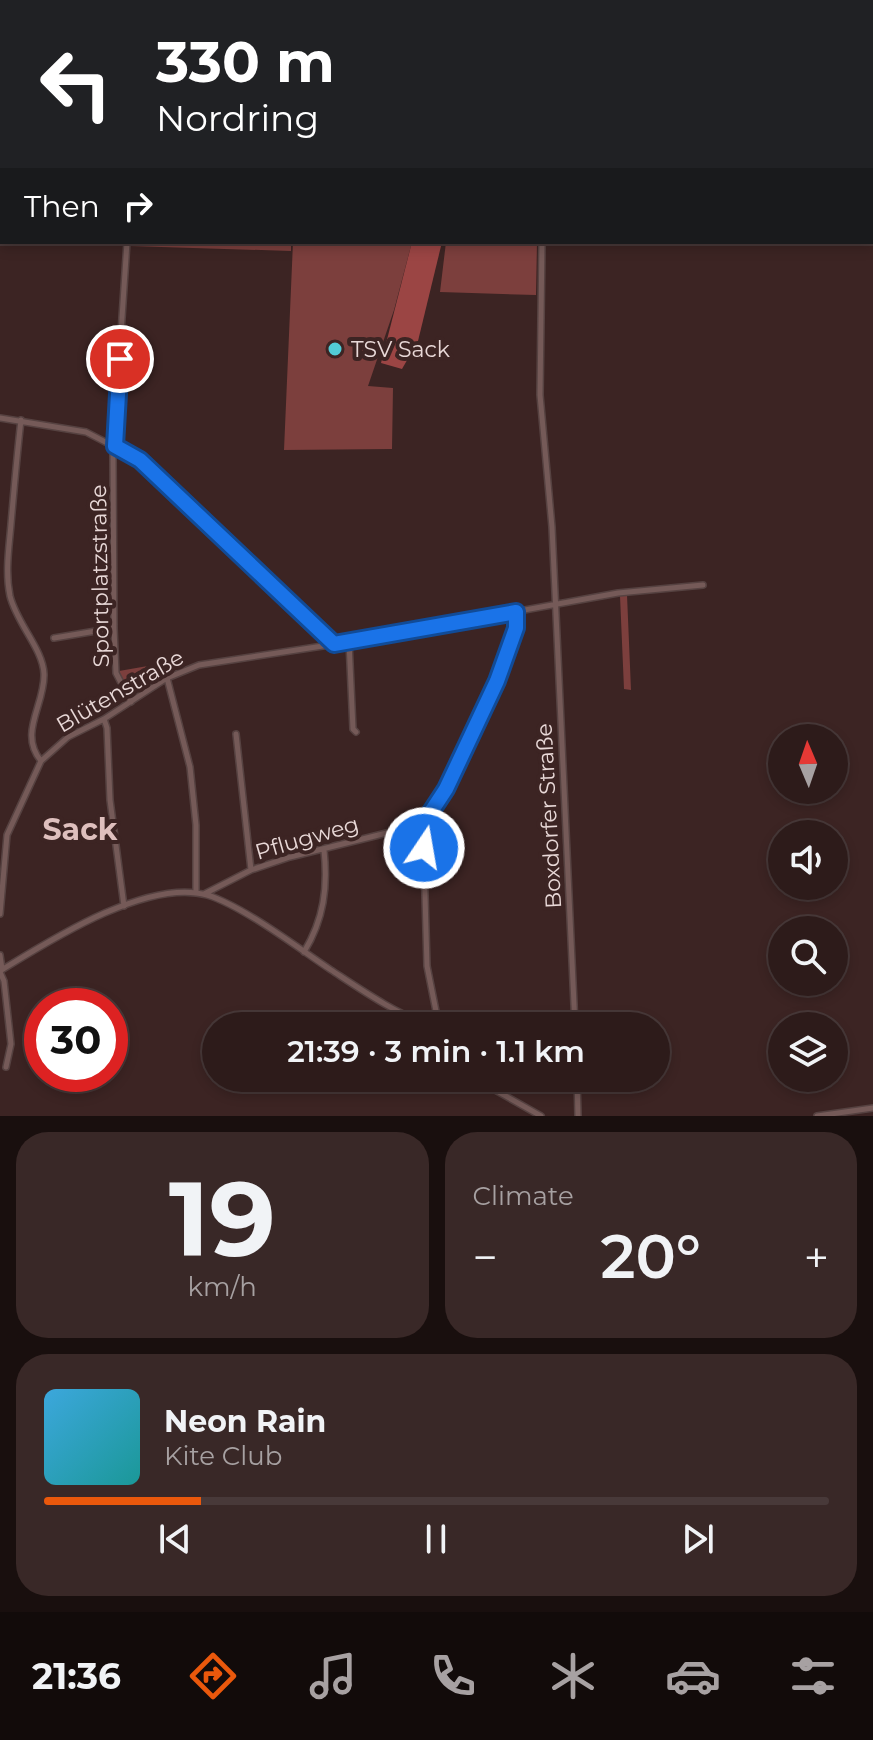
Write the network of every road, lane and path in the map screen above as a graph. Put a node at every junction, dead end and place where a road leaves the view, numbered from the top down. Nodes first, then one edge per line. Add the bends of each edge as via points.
1 (127, 244) edge
2 (542, 244) edge
3 (0, 418) edge
4 (21, 420) junction
5 (115, 446) junction
6 (703, 585) dead end
7 (556, 604) junction
8 (516, 612) junction
9 (114, 628) junction
10 (54, 638) dead end
11 (349, 642) junction
12 (334, 644) junction
13 (167, 678) junction
14 (131, 702) junction
15 (104, 719) junction
16 (356, 732) dead end
17 (236, 734) dead end
18 (41, 761) junction
19 (423, 824) junction
20 (324, 850) junction
21 (251, 870) junction
22 (200, 894) junction
23 (124, 906) junction
24 (0, 914) edge
25 (304, 952) junction
26 (0, 955) edge
27 (1, 971) edge
28 (403, 1012) edge
29 (436, 1012) edge
30 (574, 1012) edge
31 (6, 1067) dead end
32 (499, 1092) edge
33 (577, 1092) edge
34 (873, 1108) edge
35 (541, 1116) edge
36 (578, 1116) edge
37 (817, 1116) edge

1 - 5 street, Sportplatzstraße
2 - 7 street, Boxdorfer Straße via 540,395
3 - 4 street
4 - 5 street via 86,432
4 - 18 street via 7,573 16,615 43,668 30,738
5 - 9 street, Sportplatzstraße
5 - 12 street via 140,460
6 - 7 street
7 - 8 street, Blütenstraße
7 - 30 street, Boxdorfer Straße
8 - 11 street, Blütenstraße
8 - 19 street via 516,628 497,681 446,789
9 - 10 street
9 - 14 street, Sportplatzstraße via 116,673
11 - 12 street, Blütenstraße
11 - 16 street
12 - 13 street, Blütenstraße via 199,665
13 - 14 street, Blütenstraße
13 - 22 street via 190,767
14 - 15 street, Blütenstraße
15 - 18 street, Blütenstraße via 68,737
15 - 23 street
17 - 21 street
18 - 24 street, Blütenstraße via 7,835
19 - 20 street, Pflugweg
19 - 29 street via 428,971
20 - 21 street, Pflugweg
20 - 25 street via 326,896
21 - 22 street, Pflugweg
22 - 23 street
22 - 25 street via 231,904
23 - 27 street via 69,928
25 - 28 street
26 - 27 street
27 - 31 street via 11,1044
32 - 35 street
33 - 36 street
34 - 37 street

